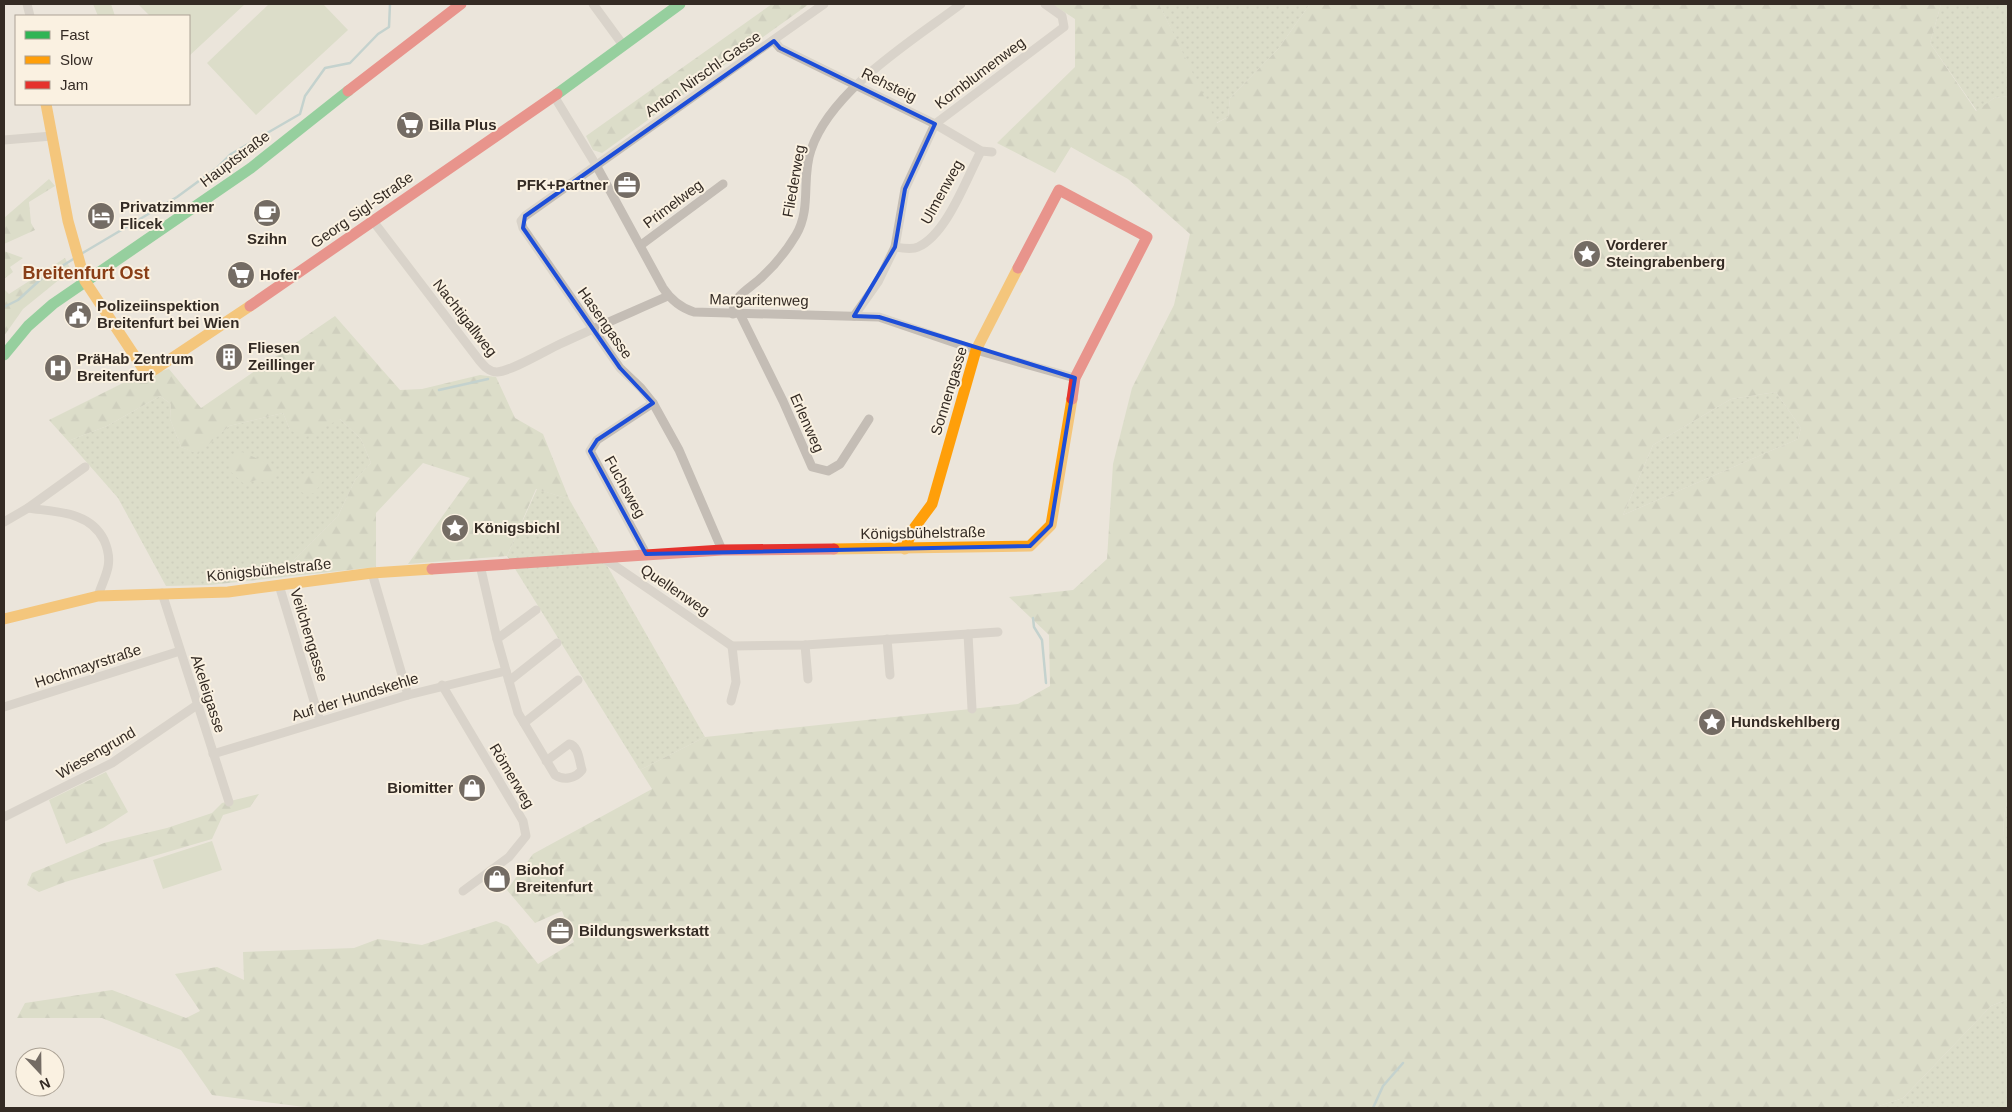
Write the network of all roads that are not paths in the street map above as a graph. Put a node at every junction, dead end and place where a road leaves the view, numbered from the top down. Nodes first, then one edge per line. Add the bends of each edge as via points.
1 (460, 4) edge
2 (593, 4) edge
3 (680, 4) edge
4 (824, 4) edge
5 (961, 4) edge
6 (1045, 4) edge
7 (774, 41) junction
8 (623, 45) junction
9 (854, 85) junction
10 (554, 96) junction
11 (46, 105) edge
12 (935, 124) junction
13 (52, 136) junction
14 (4, 140) edge
15 (981, 151) junction
16 (992, 152) dead end
17 (596, 165) junction
18 (723, 184) dead end
19 (373, 221) junction
20 (1147, 237) joint
21 (641, 245) junction
22 (895, 247) junction
23 (85, 281) junction
24 (668, 296) junction
25 (736, 314) junction
26 (854, 316) junction
27 (592, 329) junction
28 (976, 350) junction
29 (4, 355) edge
30 (1075, 378) junction
31 (653, 403) junction
32 (869, 419) dead end
33 (85, 467) dead end
34 (28, 508) junction
35 (4, 522) edge
36 (905, 548) junction
37 (722, 550) junction
38 (646, 554) junction
39 (602, 557) junction
40 (480, 565) junction
41 (372, 573) junction
42 (279, 585) junction
43 (162, 593) junction
44 (98, 596) junction
45 (536, 610) dead end
46 (4, 619) edge
47 (998, 632) dead end
48 (968, 634) junction
49 (498, 639) junction
50 (887, 639) junction
51 (557, 643) dead end
52 (805, 645) junction
53 (732, 646) junction
54 (180, 651) junction
55 (506, 671) junction
56 (890, 675) dead end
57 (578, 680) dead end
58 (808, 680) dead end
59 (509, 681) junction
60 (442, 685) junction
61 (408, 695) junction
62 (731, 702) dead end
63 (197, 705) junction
64 (4, 707) edge
65 (972, 709) dead end
66 (320, 721) junction
67 (524, 723) junction
68 (213, 754) junction
69 (546, 761) dead end
70 (229, 802) dead end
71 (4, 817) edge
72 (463, 891) dead end

1 - 23 street, Hauptstraße via 251,168
2 - 8 street
3 - 8 street, Georg Sigl-Straße
4 - 7 street, Anton Nirschl-Gasse
5 - 9 street, Fliederweg
6 - 12 street, Kornblumenweg via 1062,16 1064,27
7 - 9 street, Rehsteig via 780,48
7 - 17 street, Anton Nirschl-Gasse
8 - 10 street, Georg Sigl-Straße
9 - 12 street, Rehsteig
9 - 25 street, Fliederweg via 825,121 811,149 804,211 795,236 772,267 738,298 733,306
10 - 17 street, Margaritenweg
10 - 19 street, Georg Sigl-Straße
11 - 13 street, Georg Sigl-Straße
12 - 15 street, Rehsteig
12 - 22 street, Kornblumenweg via 905,189
13 - 14 street
13 - 23 street, Georg Sigl-Straße via 58,174
15 - 16 street, Rehsteig
15 - 22 street, Ulmenweg via 933,237 916,248
17 - 21 street, Margaritenweg
17 - 27 street, Hasengasse via 521,221
18 - 21 street, Primelweg
19 - 23 street, Georg Sigl-Straße via 154,370 142,367
19 - 27 street, Nachtigallweg via 487,369 493,372 500,372
20 - 28 street, Sonnengasse via 1059,190
20 - 30 street, Königsbühelstraße
21 - 24 street, Margaritenweg
22 - 26 street, Kornblumenweg via 878,282
23 - 29 street, Hauptstraße via 34,321
24 - 25 street, Margaritenweg via 694,312
24 - 27 street, Nachtigallweg
25 - 26 street, Margaritenweg
25 - 32 street, Erlenweg via 783,401 812,467 828,471 840,464
26 - 28 street, Margaritenweg via 879,317
27 - 31 street, Hasengasse via 620,368
28 - 30 street, Margaritenweg
28 - 36 street, Sonnengasse via 932,504 914,527
30 - 36 street, Königsbühelstraße via 1051,526 1030,546
31 - 37 street, Hasengasse via 679,450
31 - 38 street, Fuchsweg via 597,440 590,452
33 - 34 street
34 - 35 street
34 - 44 street via 77,516 95,527 109,556
36 - 37 street, Königsbühelstraße
37 - 38 street, Königsbühelstraße
38 - 39 street, Königsbühelstraße
39 - 40 street, Königsbühelstraße
39 - 53 street, Quellenweg
40 - 41 street, Königsbühelstraße
40 - 49 street
41 - 42 street, Königsbühelstraße
41 - 61 street
42 - 43 street, Königsbühelstraße via 228,592
42 - 66 street, Veilchengasse
43 - 44 street, Königsbühelstraße
43 - 54 street, Akeleigasse
44 - 46 street, Königsbühelstraße
45 - 49 street
47 - 48 street
48 - 50 street
48 - 65 street
49 - 55 street
50 - 52 street
50 - 56 street
51 - 59 street
52 - 53 street
52 - 58 street
53 - 62 street via 736,682
54 - 63 street, Akeleigasse
54 - 64 street, Hochmayrstraße
55 - 59 street
55 - 60 street, Auf der Hundskehle
57 - 67 street
59 - 67 street
60 - 61 street, Auf der Hundskehle
60 - 72 street, Römerweg via 523,821 526,836 509,857
61 - 66 street, Auf der Hundskehle
63 - 68 street, Akeleigasse
63 - 71 street, Wiesengrund via 112,763
66 - 68 street, Auf der Hundskehle
67 - 69 street
68 - 70 street, Akeleigasse

